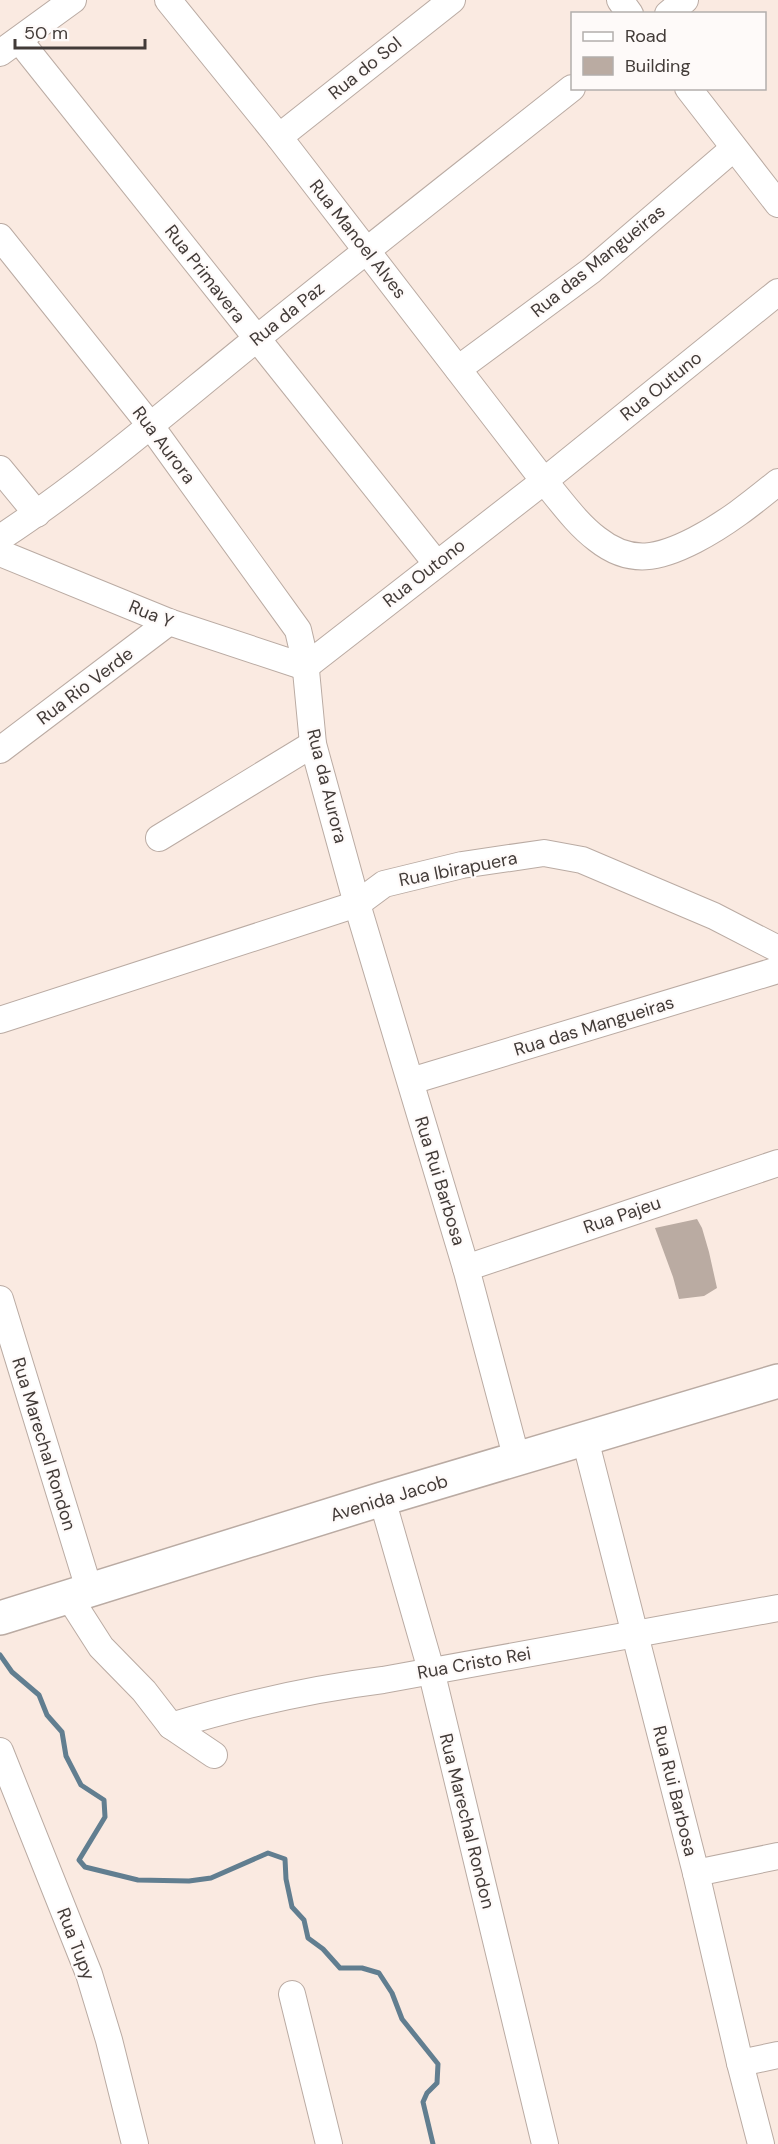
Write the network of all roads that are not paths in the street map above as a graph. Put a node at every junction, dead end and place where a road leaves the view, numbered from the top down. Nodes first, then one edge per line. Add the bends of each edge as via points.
1 (73, 0) edge
2 (168, 0) edge
3 (452, 0) edge
4 (685, 0) edge
5 (670, 12) edge
6 (10, 47) edge
7 (571, 90) edge
8 (690, 90) edge
9 (279, 137) junction
10 (734, 148) junction
11 (778, 204) edge
12 (0, 237) edge
13 (367, 250) junction
14 (778, 292) edge
15 (256, 339) junction
16 (458, 369) junction
17 (150, 425) junction
18 (0, 469) edge
19 (544, 481) junction
20 (778, 482) edge
21 (37, 514) junction
22 (0, 538) edge
23 (0, 553) edge
24 (436, 563) junction
25 (169, 622) junction
26 (305, 667) junction
27 (313, 744) junction
28 (0, 750) edge
29 (159, 838) dead end
30 (357, 904) junction
31 (778, 948) edge
32 (778, 970) edge
33 (0, 1020) edge
34 (411, 1081) junction
35 (778, 1163) edge
36 (466, 1268) junction
37 (0, 1299) edge
38 (778, 1380) edge
39 (585, 1439) junction
40 (517, 1460) junction
41 (382, 1499) junction
42 (79, 1593) junction
43 (778, 1608) edge
44 (0, 1618) edge
45 (634, 1634) junction
46 (431, 1670) junction
47 (171, 1726) junction
48 (0, 1751) edge
49 (214, 1755) dead end
50 (778, 1856) edge
51 (696, 1873) junction
52 (292, 1994) dead end
53 (778, 2055) edge
54 (740, 2063) junction
55 (135, 2144) edge
56 (329, 2144) edge
57 (545, 2144) edge
58 (761, 2144) edge

1 - 6 street
2 - 9 street, Rua Manoel Alves
3 - 9 street, Rua do Sol
4 - 5 street
6 - 15 street, Rua Primavera
7 - 13 street, Rua da Paz
8 - 10 street
9 - 13 street, Rua Manoel Alves
10 - 11 street
10 - 16 street, Rua das Mangueiras via 592,270
12 - 17 street, Rua Aurora
13 - 15 street, Rua da Paz
13 - 16 street, Rua Manoel Alves
14 - 19 street, Rua Outuno
15 - 17 street, Rua da Paz
15 - 24 street, Rua Primavera
16 - 19 street, Rua Manoel Alves
17 - 21 street, Rua da Paz
17 - 26 street, Rua Aurora via 294,622
18 - 21 street
19 - 20 street, Rua Manoel Alves via 598,540 623,554 650,557 664,555 713,531
19 - 24 street, Rua Outono
21 - 22 street, Rua da Paz
23 - 25 street, Rua Y
24 - 26 street, Rua Outono
25 - 26 street, Rua Y
25 - 28 street, Rua Rio Verde
26 - 27 street, Rua da Aurora
27 - 29 street
27 - 30 street, Rua da Aurora
30 - 31 street, Rua Ibirapuera via 384,884 462,865 544,853 582,860
30 - 33 street, Rua Ibirapuera
30 - 34 street, Rua Rui Barbosa
32 - 34 street, Rua das Mangueiras
34 - 36 street, Rua Rui Barbosa
35 - 36 street, Rua Pajeu
36 - 40 street, Rua Rui Barbosa
37 - 42 street, Rua Marechal Rondon
38 - 39 main road, Avenida Jacob
39 - 40 main road, Avenida Jacob
39 - 45 street, Rua Rui Barbosa
40 - 41 main road, Avenida Jacob
41 - 42 main road, Avenida Jacob
41 - 46 street, Rua Marechal Rondon
42 - 44 main road, Avenida Jacob
42 - 47 street, Rua Marechal Rondon via 101,1647 144,1691
43 - 45 street, Rua Cristo Rei
45 - 46 street, Rua Cristo Rei
45 - 51 street, Rua Rui Barbosa
46 - 47 street, Rua Cristo Rei via 287,1695
46 - 57 street, Rua Marechal Rondon
47 - 49 street, Rua Marechal Rondon
48 - 55 street, Rua Tupy via 89,1974 110,2040
50 - 51 street
51 - 54 street, Rua Rui Barbosa
52 - 56 street
53 - 54 street
54 - 58 street, Rua Rui Barbosa

